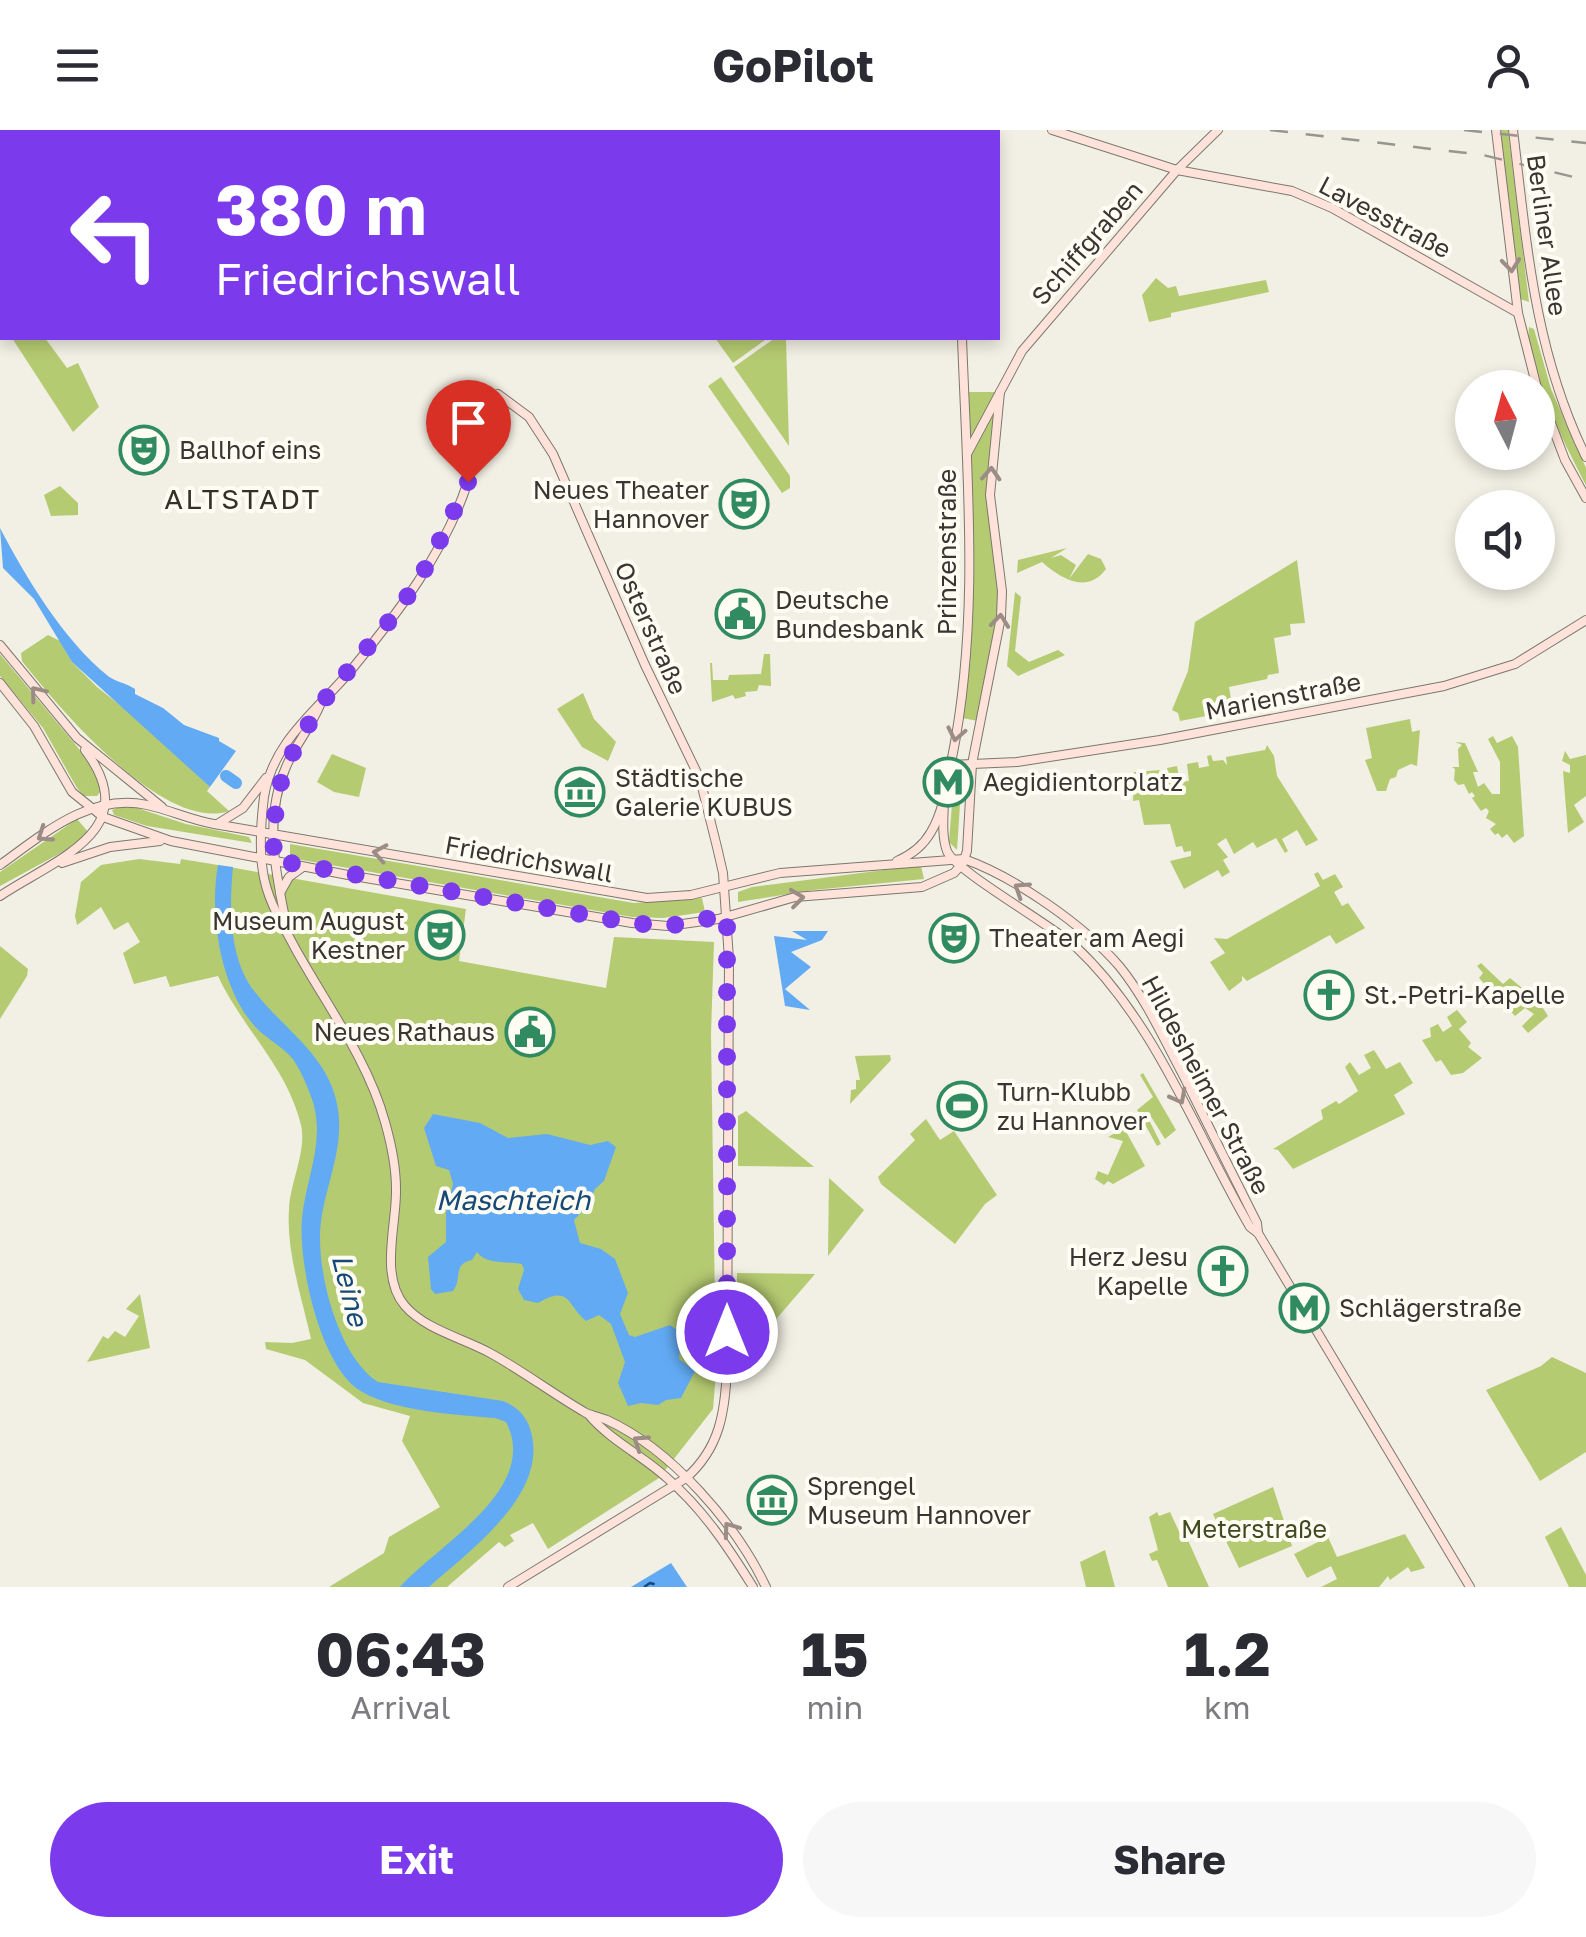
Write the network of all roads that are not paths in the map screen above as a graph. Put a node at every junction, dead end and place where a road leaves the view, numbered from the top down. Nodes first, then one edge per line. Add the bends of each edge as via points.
1 (1052, 130) edge
2 (1218, 130) edge
3 (1496, 130) edge
4 (1513, 130) edge
5 (1177, 170) junction
6 (1518, 313) junction
7 (962, 340) edge
8 (1532, 370) edge
9 (1000, 392) junction
10 (1555, 434) edge
11 (967, 454) junction
12 (1586, 457) edge
13 (1586, 498) edge
14 (1586, 620) edge
15 (0, 645) edge
16 (0, 684) edge
17 (320, 705) junction
18 (77, 738) junction
19 (972, 764) junction
20 (950, 765) junction
21 (272, 771) junction
22 (944, 797) junction
23 (105, 804) junction
24 (90, 808) junction
25 (166, 810) junction
26 (103, 817) junction
27 (214, 824) junction
28 (261, 832) junction
29 (272, 834) junction
30 (171, 840) junction
31 (261, 858) junction
32 (273, 860) junction
33 (952, 860) junction
34 (962, 863) junction
35 (888, 864) junction
36 (0, 865) edge
37 (305, 866) junction
38 (44, 870) junction
39 (724, 886) junction
40 (280, 893) junction
41 (0, 896) edge
42 (727, 915) junction
43 (289, 936) junction
44 (1258, 1233) junction
45 (589, 1415) junction
46 (686, 1478) junction
47 (674, 1485) junction
48 (508, 1587) edge
49 (753, 1587) edge
50 (766, 1587) edge
51 (1470, 1587) edge

1 - 5 main road, Lavesstraße
2 - 5 main road, Schiffgraben
3 -> 6 main road, Berliner Allee
4 - 12 main road, Berliner Allee via 1541,333
5 - 6 main road, Lavesstraße via 1288,189 1318,201
5 - 9 main road, Schiffgraben via 1048,318
6 - 8 main road, Berliner Allee
7 - 11 main road, Prinzenstraße
9 - 11 main road, Schiffgraben
19 -> 9 main road, Schiffgraben via 1001,617 990,495
10 - 13 main road, Berliner Allee
11 -> 20 main road, Prinzenstraße via 970,619
14 - 19 main road, Marienstraße via 1515,664 1459,682 1160,740
18 -> 15 main road
16 - 24 main road via 72,792
17 - 21 main road via 294,730
17 - 29 main road via 283,775
17 - 39 main road, Osterstraße via 389,623 430,561 468,482 482,402 498,394 529,417 553,454 700,779
18 - 23 main road via 98,766
18 - 25 main road
19 - 20 main road
19 - 34 main road
20 - 22 main road
21 - 27 main road via 242,808
21 - 28 main road
22 - 33 main road
22 - 35 main road via 921,845
23 - 24 main road
23 - 25 main road
23 - 26 main road
24 - 26 main road
24 -> 36 main road
25 - 27 main road, Friedrichswall
26 - 30 main road
26 - 38 main road via 79,848
27 - 28 main road, Friedrichswall
28 - 29 main road, Friedrichswall
28 - 31 main road
29 - 32 main road
39 -> 29 main road, Friedrichswall via 681,897 634,897
30 - 31 main road, Friedrichswall
30 - 38 main road via 110,847
31 - 32 main road, Friedrichswall
31 - 43 main road via 268,894
32 - 37 main road, Friedrichswall
32 - 40 main road
33 - 34 main road
33 - 35 main road
42 -> 34 main road, Friedrichswall via 783,899 903,890 944,880
34 -> 44 main road, Hildesheimer Straße via 1046,923 1112,985
44 -> 34 main road, Hildesheimer Straße via 1149,1011 1117,964 1057,913 988,868
35 - 39 main road, Friedrichswall via 780,873
37 - 40 main road
37 - 42 main road, Friedrichswall via 632,923 668,926
38 - 41 main road
39 - 42 main road, Osterstraße
40 - 43 main road
42 - 46 main road, Osterstraße via 728,1369 720,1429
43 - 45 main road via 364,1066 385,1122 396,1186 392,1279 400,1299 423,1321 516,1367
44 - 51 main road, Hildesheimer Straße
46 -> 45 main road via 636,1438
45 - 47 main road
46 - 47 main road, Osterstraße
50 -> 46 main road via 728,1525
47 - 48 main road, Osterstraße
47 - 49 main road via 713,1526

